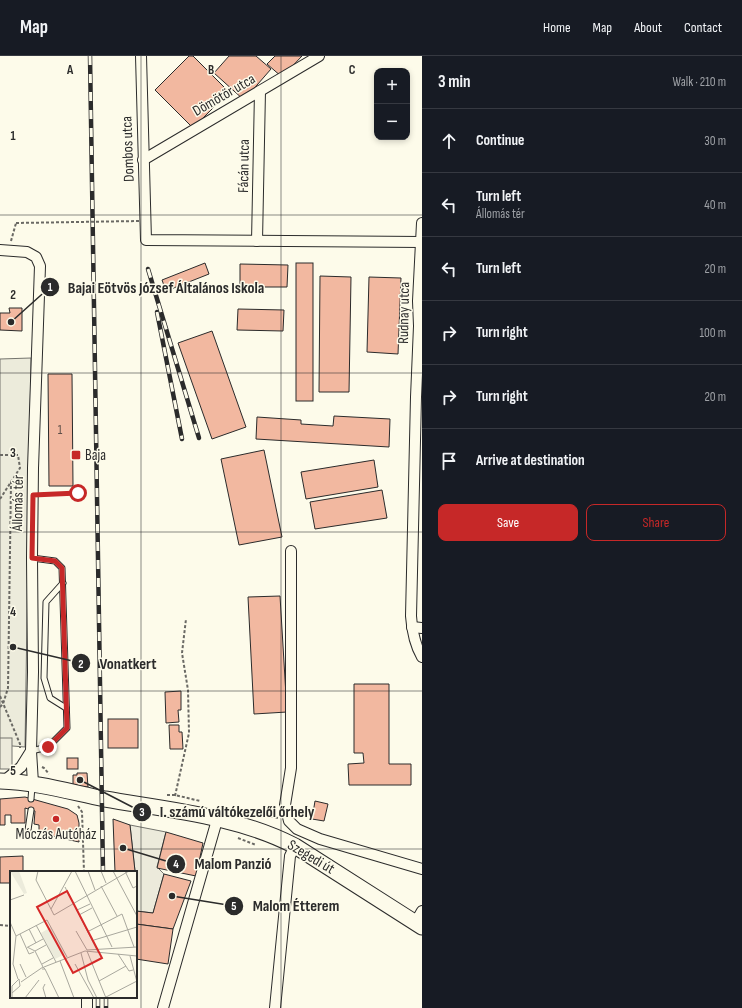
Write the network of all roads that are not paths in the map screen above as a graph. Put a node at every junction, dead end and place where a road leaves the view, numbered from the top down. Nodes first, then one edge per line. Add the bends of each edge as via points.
1 (141, 56) edge
2 (319, 56) edge
3 (260, 91) junction
4 (143, 160) junction
5 (422, 224) edge
6 (257, 241) junction
7 (422, 242) edge
8 (4, 250) edge
9 (420, 326) edge
10 (419, 397) edge
11 (291, 550) dead end
12 (32, 558) junction
13 (63, 583) junction
14 (417, 627) edge
15 (422, 657) edge
16 (66, 708) junction
17 (31, 751) junction
18 (2, 781) edge
19 (32, 783) junction
20 (31, 799) dead end
21 (31, 810) dead end
22 (217, 820) junction
23 (28, 830) dead end
24 (295, 846) junction
25 (422, 869) edge
26 (420, 920) edge
27 (87, 998) edge
28 (88, 1008) edge
29 (163, 1008) edge
30 (275, 1008) edge

1 - 4 street, Dombos utca
2 - 3 street, Dömötör utca
3 - 4 street, Dömötör utca
3 - 6 street, Fácán utca
4 - 6 street, Dombos utca via 146,240
5 - 7 street, Rudnay utca
6 - 7 street
7 - 9 street, Rudnay utca via 418,301
8 - 12 street, Állomás tér via 27,252 36,257 40,266
9 - 10 street, Rudnay utca
10 - 14 street, Rudnay utca
11 - 25 street via 291,768 285,805 289,821 297,829 320,839
12 - 13 lane via 55,561 62,568
12 - 17 street, Állomás tér
13 - 16 lane
13 - 16 lane via 46,602 44,678 50,698
14 - 15 street, Rudnay utca via 418,650
16 - 17 lane via 67,728 48,747
17 - 18 street via 21,767
17 - 19 street, Állomás tér
18 - 19 main road, Szegedi út
19 - 20 lane
19 - 22 main road, Szegedi út
21 - 23 lane
22 - 24 main road, Szegedi út via 255,828
22 - 29 street
24 - 26 main road, Szegedi út
24 - 30 street via 290,856
27 - 28 street

